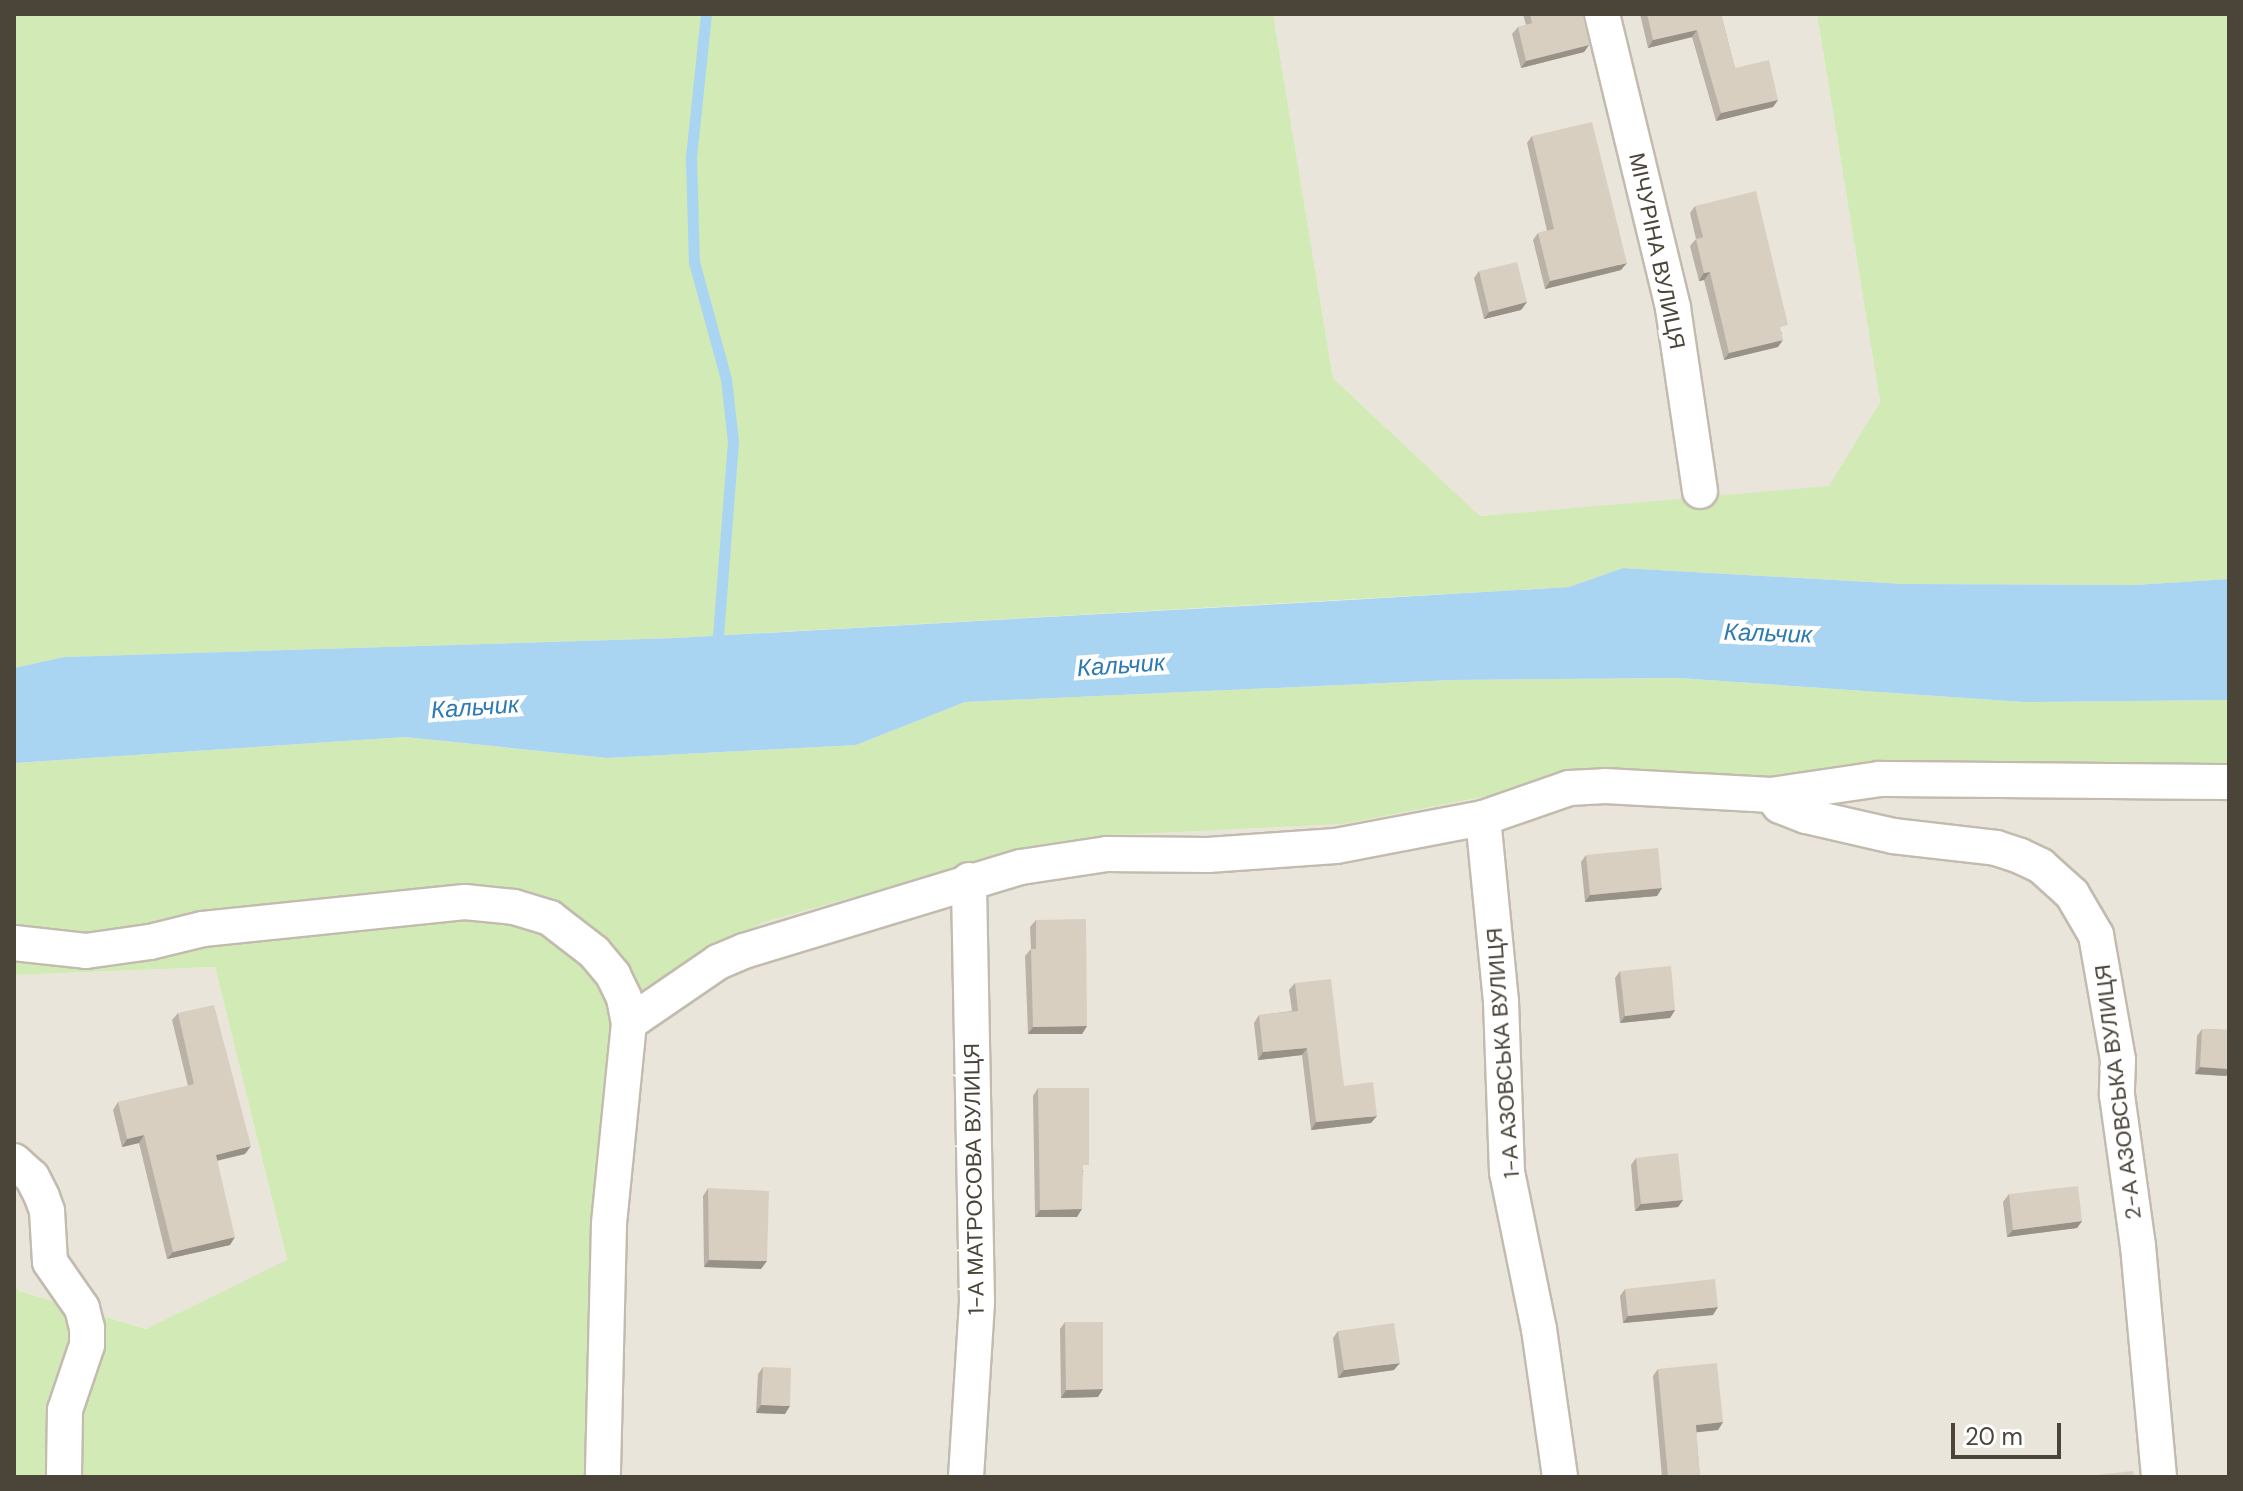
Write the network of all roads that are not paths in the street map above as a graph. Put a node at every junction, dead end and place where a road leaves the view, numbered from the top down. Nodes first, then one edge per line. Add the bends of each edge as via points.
1 (1602, 14) edge
2 (1700, 491) dead end
3 (2229, 782) edge
4 (1771, 795) junction
5 (1483, 818) junction
6 (969, 880) junction
7 (14, 943) edge
8 (629, 1023) junction
9 (14, 1161) edge
10 (64, 1477) edge
11 (603, 1477) edge
12 (966, 1477) edge
13 (1560, 1477) edge
14 (2159, 1477) edge

1 - 2 street, МІЧУРІНА ВУЛИЦЯ via 1673,308
3 - 4 street via 1879,779
4 - 5 street via 1569,788
4 - 14 street, 2-А АЗОВСЬКА ВУЛИЦЯ via 1780,806 1806,816 2020,856 2041,866 2072,894 2096,935 2118,1060 2117,1095 2138,1246
5 - 6 street via 1336,846 1208,855 1107,854
5 - 13 street, 1-А АЗОВСЬКА ВУЛИЦЯ via 1501,1001 1507,1172 1539,1329
6 - 8 street via 718,962
6 - 12 street, 1-А МАТРОСОВА ВУЛИЦЯ via 977,1302
7 - 8 street via 86,951 203,929 413,907 465,902 514,907 550,918 594,952 613,975
8 - 11 street via 609,1225
9 - 10 street via 32,1177 42,1197 50,1262 82,1308 87,1328 87,1345 65,1410

